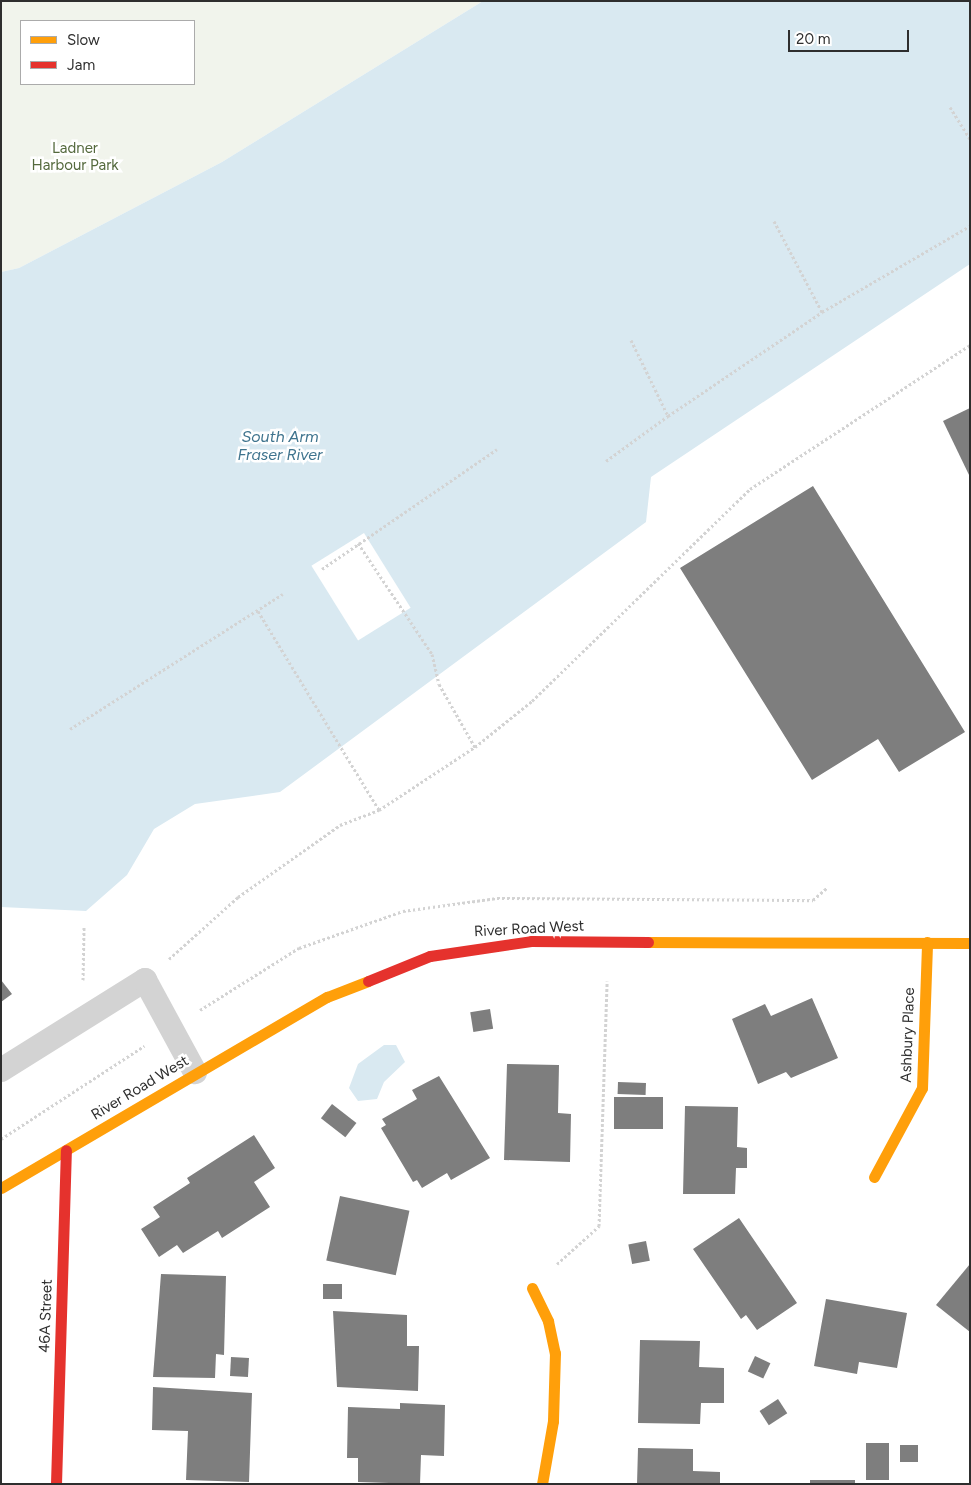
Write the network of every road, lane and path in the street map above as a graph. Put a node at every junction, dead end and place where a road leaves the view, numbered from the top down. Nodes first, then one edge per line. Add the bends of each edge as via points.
1 (950, 107) dead end
2 (970, 139) edge
3 (774, 221) dead end
4 (970, 226) edge
5 (822, 312) junction
6 (630, 340) dead end
7 (970, 345) edge
8 (668, 416) junction
9 (496, 449) dead end
10 (606, 461) dead end
11 (358, 544) junction
12 (322, 569) dead end
13 (283, 594) dead end
14 (258, 611) junction
15 (70, 729) dead end
16 (475, 747) junction
17 (379, 810) junction
18 (84, 927) dead end
19 (927, 942) junction
20 (970, 943) edge
21 (83, 972) dead end
22 (145, 980) junction
23 (607, 981) dead end
24 (171, 1029) junction
25 (1, 1070) edge
26 (196, 1072) junction
27 (1, 1139) edge
28 (66, 1150) junction
29 (874, 1177) dead end
30 (1, 1188) edge
31 (532, 1288) joint
32 (56, 1484) edge
33 (542, 1484) edge

1 - 2 path
3 - 5 path
4 - 5 path
5 - 8 path
6 - 8 path
7 - 16 path via 750,489 532,700
8 - 10 path
9 - 11 path
11 - 12 path
11 - 16 path via 432,654 439,684
13 - 14 path
14 - 15 path
14 - 17 path
16 - 17 path
17 - 22 path via 340,825 238,897
18 - 21 path
19 - 20 main road, River Road West
19 - 26 main road, River Road West via 600,940 458,949 355,982
19 - 29 main road, Ashbury Place via 922,1088
22 - 24 lane
22 - 25 lane
23 - 31 path via 599,1226
24 - 26 lane
24 - 27 path
26 - 28 main road, River Road West
28 - 30 main road, River Road West
28 - 32 main road, 46A Street
31 - 33 main road via 548,1321 555,1353 553,1421

